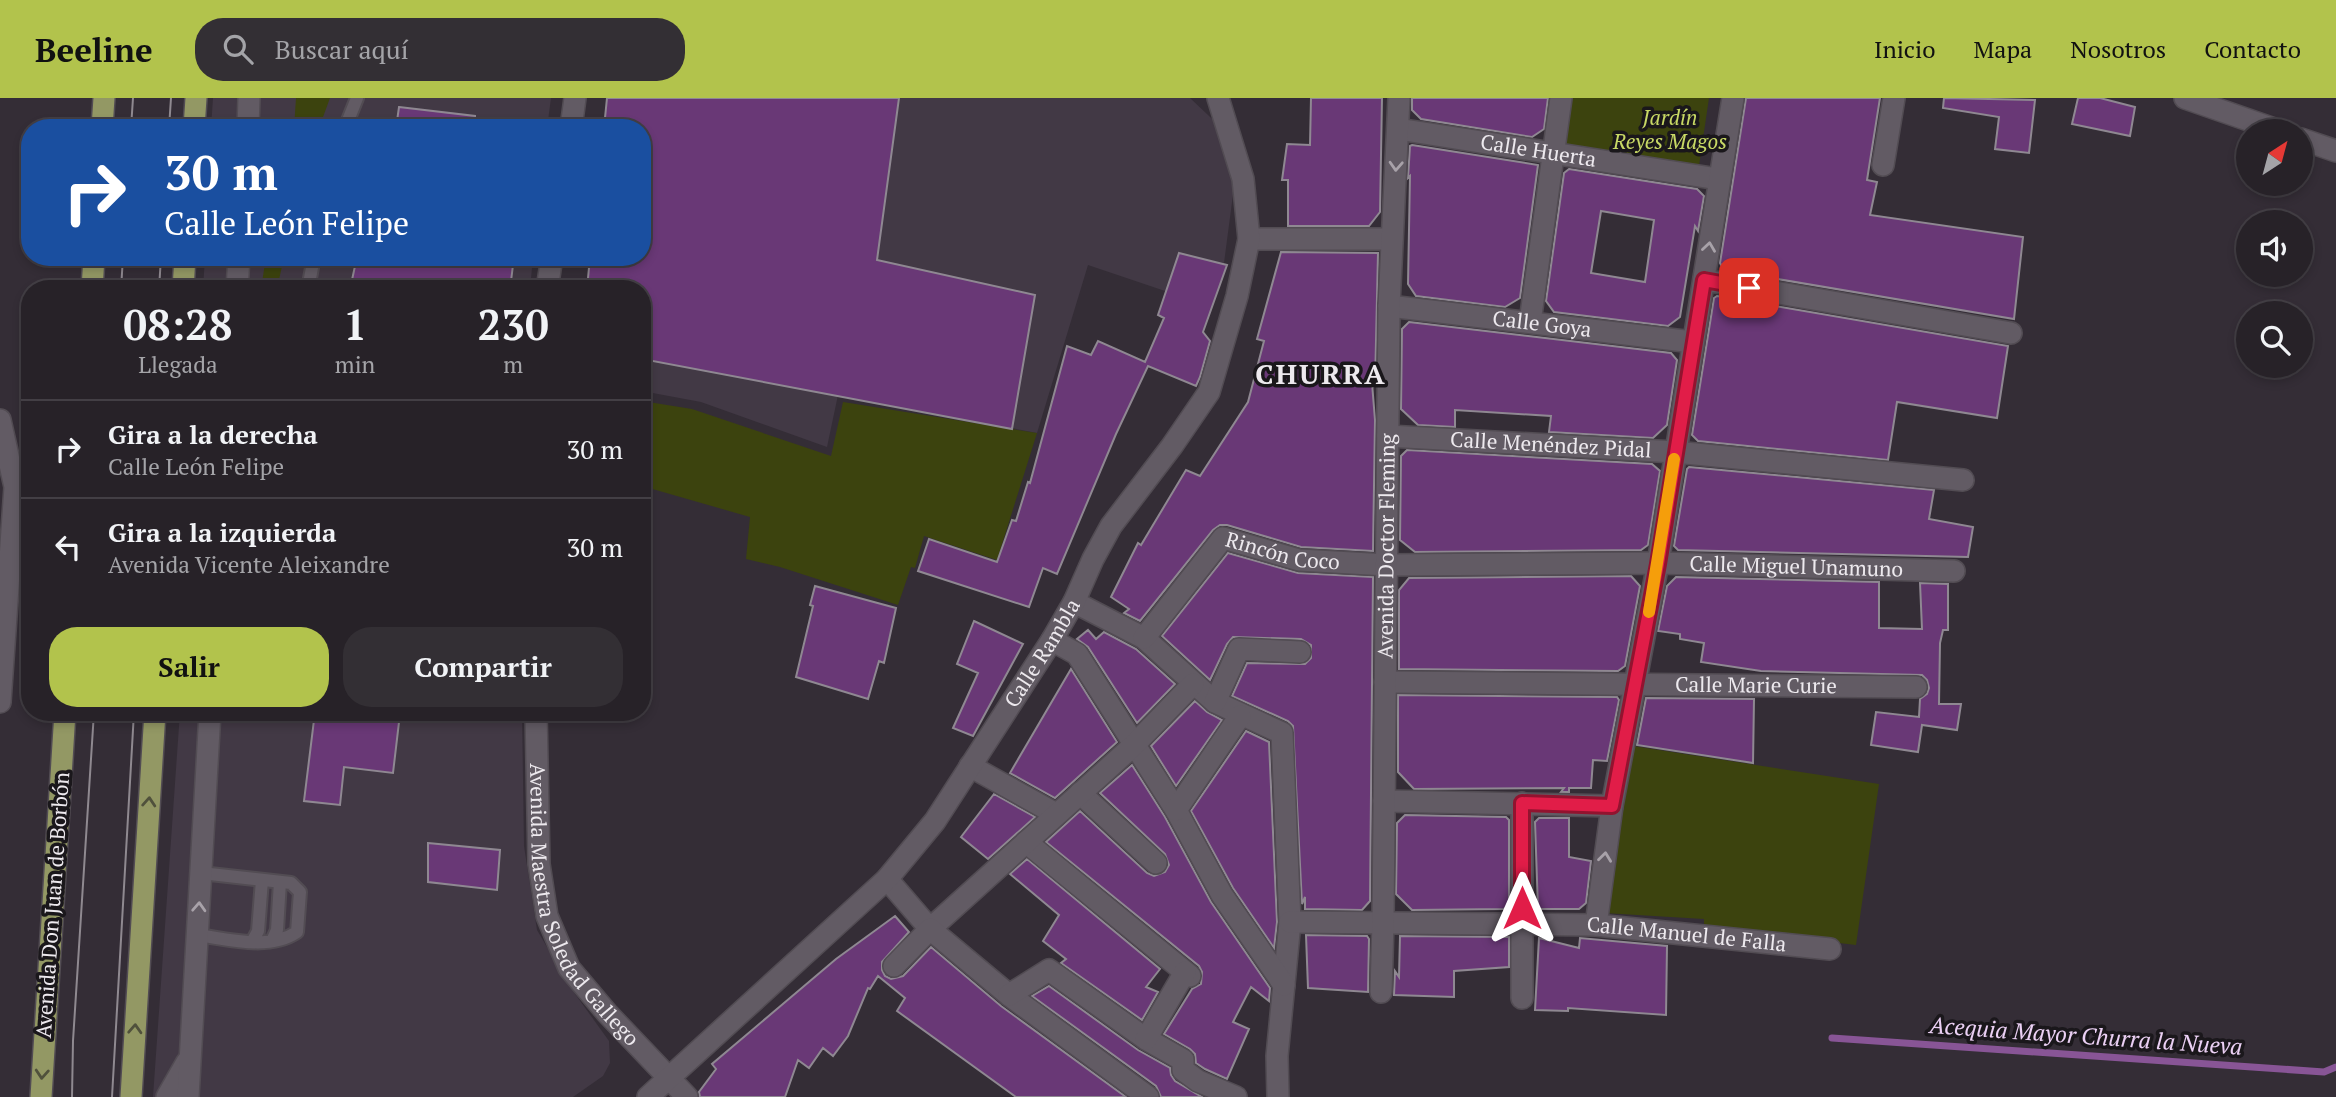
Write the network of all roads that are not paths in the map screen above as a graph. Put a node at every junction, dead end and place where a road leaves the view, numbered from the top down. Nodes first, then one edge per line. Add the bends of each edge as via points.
1 (104, 98) edge
2 (196, 98) edge
3 (250, 98) edge
4 (357, 98) edge
5 (575, 98) edge
6 (1206, 98) edge
7 (1399, 98) edge
8 (1561, 98) edge
9 (1733, 98) edge
10 (1894, 98) edge
11 (2185, 98) edge
12 (1220, 105) edge
13 (103, 119) edge
14 (195, 119) edge
15 (248, 119) edge
16 (349, 119) edge
17 (572, 119) edge
18 (2245, 119) edge
19 (1398, 130) junction
20 (2314, 143) edge
21 (2336, 151) edge
22 (1553, 153) junction
23 (1883, 165) dead end
24 (1718, 180) junction
25 (1249, 239) junction
26 (1392, 239) junction
27 (1704, 280) junction
28 (1390, 306) junction
29 (1530, 322) junction
30 (2011, 333) dead end
31 (1693, 342) junction
32 (0, 420) edge
33 (1388, 436) junction
34 (1675, 452) junction
35 (1963, 480) dead end
36 (1658, 564) junction
37 (1387, 565) junction
38 (1954, 571) dead end
39 (1074, 602) junction
40 (1144, 638) junction
41 (1052, 640) junction
42 (1300, 652) dead end
43 (1385, 682) junction
44 (1635, 683) junction
45 (1193, 684) junction
46 (1916, 687) dead end
47 (0, 702) edge
48 (1215, 702) junction
49 (1240, 716) junction
50 (64, 721) edge
51 (154, 721) edge
52 (209, 721) edge
53 (536, 721) edge
54 (1134, 745) junction
55 (970, 766) junction
56 (1080, 793) junction
57 (1384, 801) junction
58 (1522, 803) junction
59 (1612, 806) junction
60 (1176, 810) junction
61 (1056, 814) junction
62 (1026, 842) junction
63 (1156, 863) dead end
64 (201, 873) junction
65 (887, 879) junction
66 (262, 880) junction
67 (280, 882) junction
68 (1383, 921) junction
69 (1290, 922) junction
70 (1596, 925) junction
71 (1522, 926) junction
72 (930, 929) junction
73 (197, 935) junction
74 (272, 941) junction
75 (252, 942) junction
76 (1830, 949) dead end
77 (894, 966) dead end
78 (1283, 985) junction
79 (1381, 992) dead end
80 (1009, 995) junction
81 (1522, 998) dead end
82 (1146, 1039) junction
83 (190, 1056) junction
84 (669, 1080) junction
85 (41, 1097) edge
86 (131, 1097) edge
87 (167, 1097) edge
88 (188, 1097) edge
89 (648, 1097) edge
90 (687, 1097) edge
91 (1148, 1097) edge
92 (1236, 1097) edge
93 (1278, 1097) edge

1 - 13 main road
2 - 14 main road
3 - 15 street
4 - 16 lane
5 - 17 street
6 - 12 street
7 - 19 street, Avenida Doctor Fleming
8 - 22 street
9 - 24 street
10 - 23 street
11 - 18 street
12 - 25 street, Calle Rambla via 1242,179
19 - 22 street, Calle Huerta
19 -> 26 street, Avenida Doctor Fleming
20 - 21 street
22 - 24 street, Calle Huerta
22 - 29 street
27 -> 24 street
25 - 26 street
25 - 39 street, Calle Rambla via 1209,392 1111,526
26 - 28 street, Avenida Doctor Fleming
27 - 30 street
27 - 31 street
28 - 29 street, Calle Goya
28 - 33 street, Avenida Doctor Fleming
29 - 31 street, Calle Goya
31 - 34 street
32 - 47 street via 15,487
33 - 34 street, Calle Menéndez Pidal
33 - 37 street, Avenida Doctor Fleming
34 - 35 street, Calle Menéndez Pidal
34 - 36 street
36 - 37 street, Calle Miguel Unamuno
36 - 38 street, Calle Miguel Unamuno
36 - 44 street
37 - 40 street, Rincón Coco via 1299,560 1223,538
37 - 43 street, Avenida Doctor Fleming
39 - 40 street
39 - 41 street, Calle Rambla
40 - 45 street
41 - 54 street via 1077,654
41 - 55 street, Calle Rambla
42 - 48 street via 1239,649
43 - 44 street, Calle Marie Curie
43 - 57 street, Avenida Doctor Fleming
44 - 46 street, Calle Marie Curie
44 - 59 street
45 - 48 street
45 - 54 street
48 - 49 street
49 - 60 street
49 - 69 street via 1282,733
50 -> 85 main road, Avenida Don Juan de Borbón
86 -> 51 main road
52 - 64 street
53 - 84 street, Avenida Maestra Soledad Gallego via 539,864 547,916 569,968
54 - 56 street
54 - 60 street
55 - 61 street
55 - 65 street, Calle Rambla via 935,821
56 - 61 street
56 - 63 street
57 - 58 street
57 - 68 street, Avenida Doctor Fleming
58 - 59 street
58 - 71 street
70 -> 59 street
60 - 78 street via 1222,895
61 - 62 street
62 - 72 street
62 - 82 street via 1187,974
64 - 66 lane
73 -> 64 street
65 - 72 street
65 - 84 street, Calle Rambla
66 - 67 lane
66 - 75 lane via 258,931
67 - 74 lane
67 - 74 lane via 291,883 300,892 297,932 286,940
68 - 69 street, Calle Manuel de Falla
68 - 71 street, Calle Manuel de Falla
68 - 79 street, Avenida Doctor Fleming
69 - 78 street
70 - 71 street, Calle Manuel de Falla
70 - 76 street, Calle Manuel de Falla
71 - 81 street
72 - 77 street
72 - 80 street
73 - 75 lane
73 - 83 street
74 - 75 lane
78 - 93 street
80 - 82 street via 1049,970
80 - 91 street
82 - 92 street via 1183,1060 1183,1070 1198,1081
83 - 87 street
83 - 88 street
84 - 89 street, Calle Rambla
84 - 90 street, Avenida Maestra Soledad Gallego

